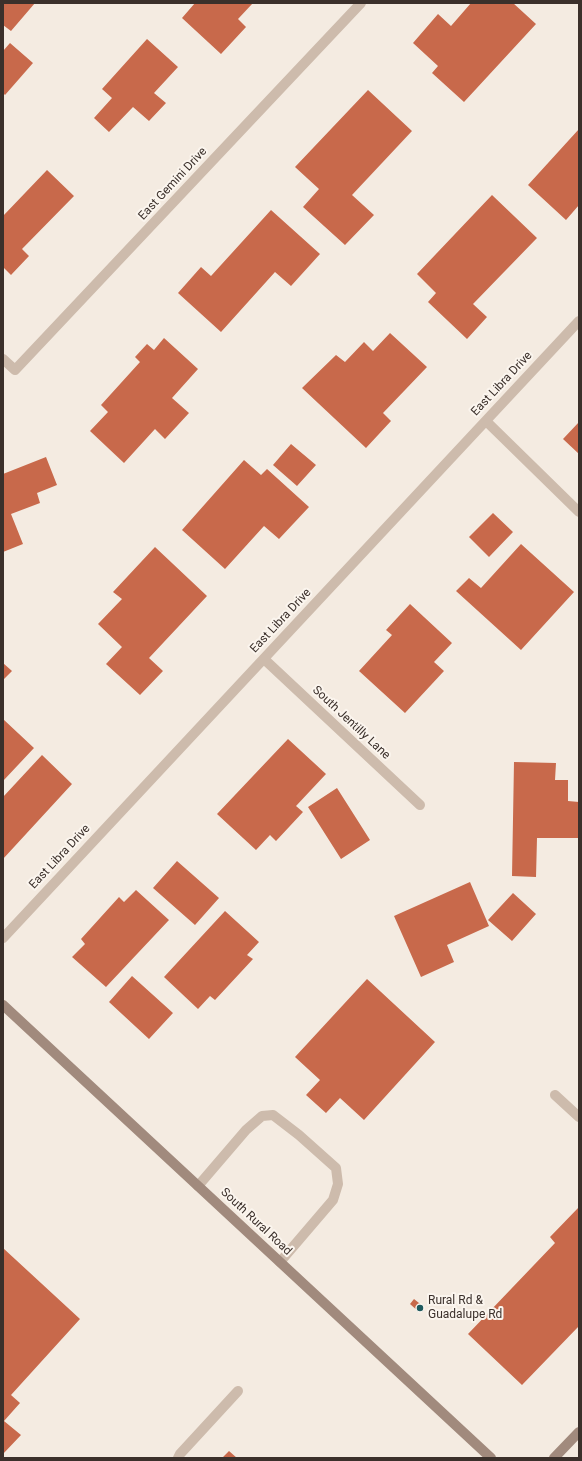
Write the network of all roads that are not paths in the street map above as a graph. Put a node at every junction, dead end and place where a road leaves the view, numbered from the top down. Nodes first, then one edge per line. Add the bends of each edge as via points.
1 (361, 3) edge
2 (579, 321) edge
3 (3, 359) edge
4 (486, 421) junction
5 (579, 512) edge
6 (264, 659) junction
7 (420, 805) dead end
8 (3, 938) edge
9 (3, 1005) edge
10 (555, 1095) dead end
11 (579, 1117) edge
12 (198, 1186) junction
13 (280, 1262) junction
14 (238, 1391) dead end
15 (579, 1432) edge
16 (178, 1458) edge
17 (491, 1458) edge
18 (554, 1458) edge

1 - 3 street, East Gemini Drive via 15,370
2 - 4 street, East Libra Drive
4 - 5 street
4 - 6 street, East Libra Drive
6 - 7 street, South Jentilly Lane
6 - 8 street, East Libra Drive
9 - 12 main road, South Rural Road
10 - 11 street
12 - 13 main road, South Rural Road
12 - 13 street via 246,1130 262,1116 273,1115 336,1168 338,1184 333,1200
13 - 17 main road, South Rural Road
14 - 16 street
15 - 18 main road

